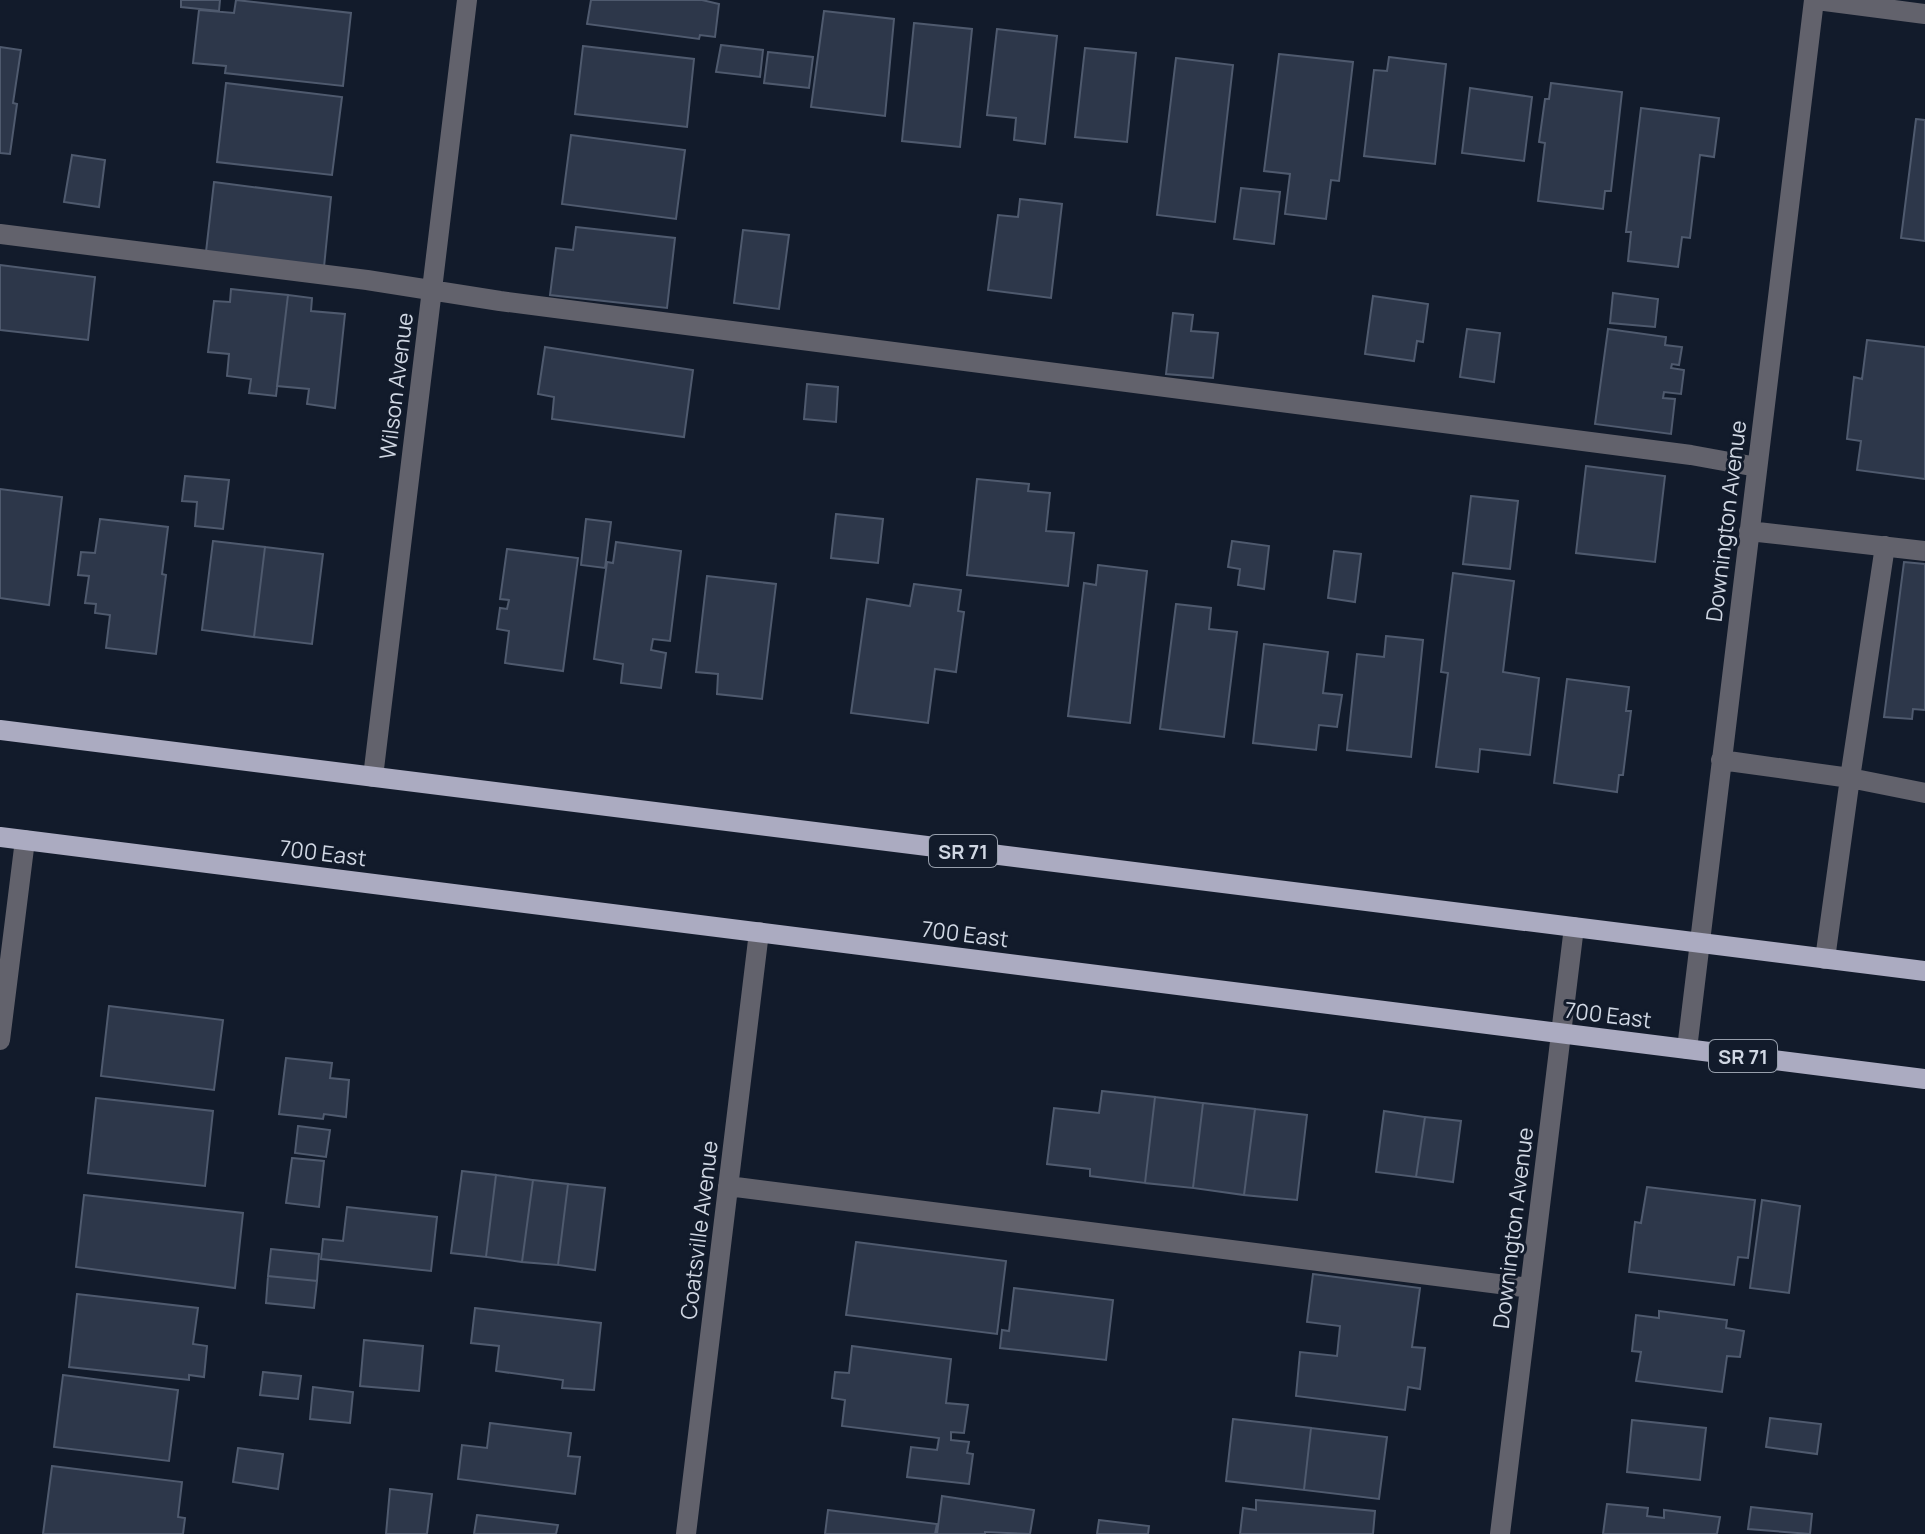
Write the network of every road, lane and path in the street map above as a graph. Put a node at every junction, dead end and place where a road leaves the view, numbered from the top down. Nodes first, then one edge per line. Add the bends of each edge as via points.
1 (467, 0) edge
2 (1816, 0) edge
3 (1925, 14) edge
4 (0, 234) edge
5 (432, 290) junction
6 (1757, 467) junction
7 (1749, 531) junction
8 (1885, 546) junction
9 (1925, 551) edge
10 (0, 730) edge
11 (1721, 760) junction
12 (373, 777) junction
13 (1850, 778) junction
14 (1925, 793) edge
15 (0, 837) edge
16 (25, 840) junction
17 (1574, 927) junction
18 (759, 932) junction
19 (1700, 943) junction
20 (1825, 959) junction
21 (1925, 971) edge
22 (1561, 1033) junction
23 (0, 1040) edge
24 (1687, 1049) junction
25 (1925, 1079) edge
26 (728, 1186) junction
27 (1530, 1288) junction
28 (686, 1534) edge
29 (1500, 1534) edge

1 - 5 street, Wilson Avenue
2 - 3 street
2 - 6 street, Downington Avenue
4 - 5 street
5 - 6 street
5 - 12 street, Wilson Avenue
6 - 7 street, Downington Avenue
7 - 8 street
7 - 11 street, Downington Avenue
8 - 9 street
8 - 13 street
10 - 12 main road, SR 71
11 - 13 street
11 - 19 street, Downington Avenue
12 - 17 main road, SR 71
13 - 14 street
13 - 20 street
15 - 16 main road, 700 East / SR 71
16 - 18 main road, 700 East / SR 71
16 - 23 street
17 - 19 main road, SR 71
17 - 22 street, Downington Avenue
18 - 22 main road, 700 East / SR 71
18 - 26 street, Coatsville Avenue
19 - 20 main road, SR 71
19 - 24 street, Downington Avenue
20 - 21 main road, SR 71
22 - 24 main road, 700 East / SR 71
22 - 27 street, Downington Avenue
24 - 25 main road, 700 East / SR 71
26 - 27 street
26 - 28 street, Coatsville Avenue
27 - 29 street, Downington Avenue

